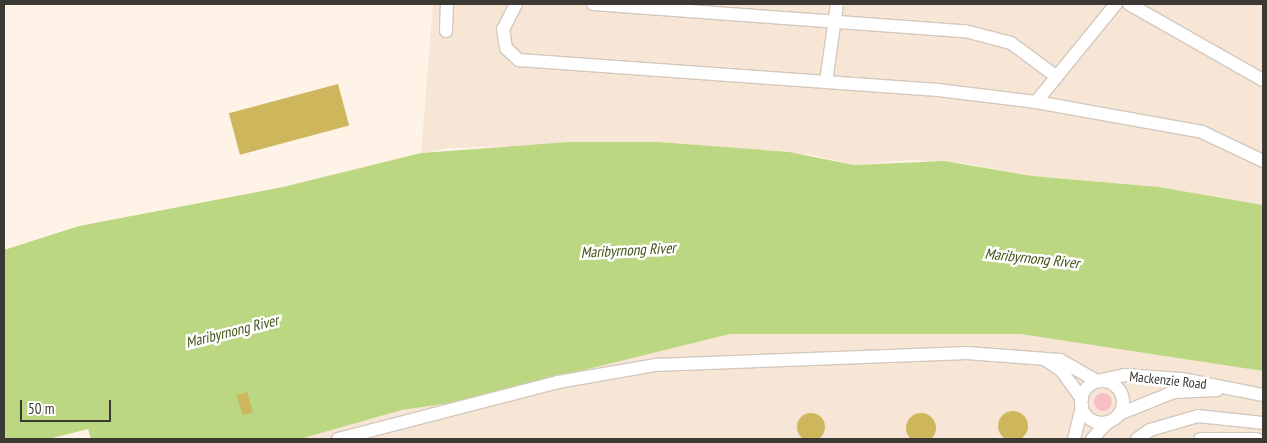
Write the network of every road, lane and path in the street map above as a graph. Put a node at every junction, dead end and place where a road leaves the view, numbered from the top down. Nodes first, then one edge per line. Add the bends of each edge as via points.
1 (447, 4) edge
2 (516, 4) edge
3 (594, 4) edge
4 (837, 4) edge
5 (1116, 4) edge
6 (1129, 4) edge
7 (832, 23) junction
8 (446, 31) dead end
9 (1057, 76) junction
10 (1263, 80) edge
11 (826, 82) junction
12 (1036, 102) junction
13 (1263, 161) edge
14 (1044, 359) junction
15 (1099, 381) junction
16 (1235, 391) junction
17 (1263, 395) edge
18 (1082, 402) junction
19 (1119, 414) junction
20 (1108, 422) junction
21 (1263, 423) edge
22 (338, 439) edge
23 (1074, 439) edge
24 (1092, 439) edge
25 (1137, 439) edge
26 (1200, 439) edge
27 (1257, 439) edge

1 - 8 street
2 - 11 street via 503,30 506,48 518,60
3 - 7 street
4 - 7 street
5 - 9 street
6 - 10 street
7 - 9 street via 965,31 1011,43
7 - 11 street
9 - 12 street
11 - 12 street
12 - 13 street via 1202,132
14 - 15 street via 1074,364
14 - 18 street via 1061,370
14 - 22 street via 933,352 655,365 558,382
15 - 16 street, Mackenzie Road via 1124,375 1182,379
15 - 18 street via 1087,388
15 - 19 street via 1114,384 1122,394
16 - 17 street, Mackenzie Road
16 - 19 street, Mackenzie Road via 1174,392
18 - 20 street via 1092,420
18 - 23 street
19 - 20 street
20 - 24 street
21 - 25 street via 1198,416 1150,430
26 - 27 street

